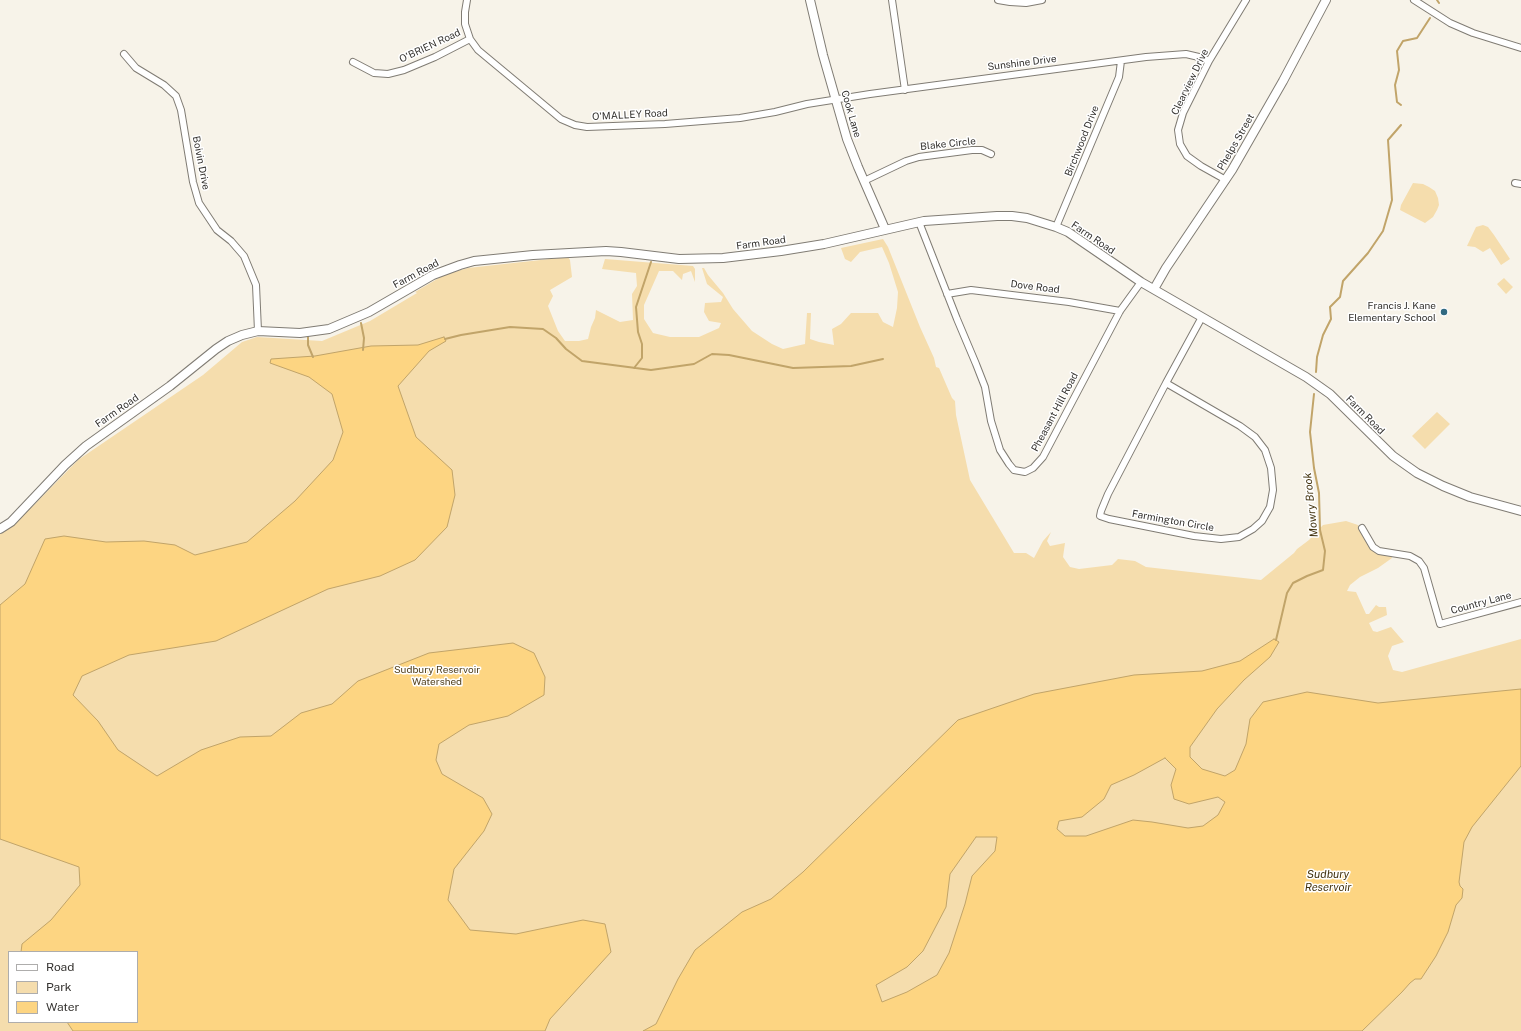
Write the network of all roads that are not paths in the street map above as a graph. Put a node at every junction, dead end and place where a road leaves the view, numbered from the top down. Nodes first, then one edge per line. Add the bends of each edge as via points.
1 (467, 0) edge
2 (810, 0) edge
3 (892, 0) edge
4 (998, 0) edge
5 (1042, 0) edge
6 (1246, 0) edge
7 (1326, 0) edge
8 (1414, 0) edge
9 (470, 39) junction
10 (1521, 48) edge
11 (124, 54) dead end
12 (1121, 61) junction
13 (1209, 61) junction
14 (353, 62) dead end
15 (905, 90) junction
16 (837, 99) junction
17 (991, 154) dead end
18 (1226, 180) junction
19 (864, 181) junction
20 (919, 222) junction
21 (1056, 226) junction
22 (885, 230) junction
23 (1141, 282) junction
24 (1154, 289) junction
25 (947, 294) junction
26 (1120, 311) junction
27 (1202, 317) junction
28 (258, 332) junction
29 (1166, 383) junction
30 (1521, 511) edge
31 (1362, 528) dead end
32 (0, 529) edge
33 (1521, 602) edge

1 - 9 street, O'MALLEY Road via 465,19
2 - 16 street, Cook Lane
3 - 15 street
4 - 5 street
6 - 13 street, Clearview Drive
7 - 18 street, Phelps Street
8 - 10 street via 1450,23
9 - 14 street, O'BRIEN Road via 435,57 388,74 374,73
9 - 16 street, O'MALLEY Road via 483,55 561,119 582,127 740,118
11 - 28 street, Boivin Drive via 136,68 164,85 176,96 199,203 217,230 244,256 256,285
12 - 13 street, Sunshine Drive via 1186,54
12 - 15 street, Sunshine Drive
12 - 21 street, Birchwood Drive via 1119,77
13 - 18 street, Clearview Drive via 1183,113 1178,130 1180,144 1187,156
15 - 16 street, Sunshine Drive
16 - 19 street, Cook Lane via 847,139
17 - 19 street, Blake Circle via 982,150 972,150 919,157
18 - 24 street, Phelps Street
19 - 22 street, Cook Lane
20 - 21 street, Farm Road via 1012,216
20 - 22 street, Farm Road
20 - 25 street, Pheasant Hill Road
21 - 23 street, Farm Road
22 - 28 street, Farm Road via 781,251 723,258 679,259 606,251 474,261 433,275 369,312 329,329 300,333
23 - 24 street, Farm Road
23 - 26 street, Pheasant Hill Road
24 - 27 street, Farm Road
25 - 26 street, Dove Road via 971,290
25 - 26 street, Pheasant Hill Road via 983,381 1000,450 1014,470 1025,472 1033,468 1043,457
27 - 29 street, Farmington Circle
27 - 30 street, Farm Road via 1288,365 1318,385 1341,404 1393,456 1417,473 1470,497
28 - 32 street, Farm Road via 242,335 216,349 170,386 98,436 65,465 11,522
29 - 29 street, Farmington Circle via 1240,426 1255,437 1265,450 1271,468 1273,490 1270,507 1253,529 1239,537 1220,539 1194,536 1100,516 1108,494
31 - 33 street, Country Lane via 1373,547 1410,556 1419,561 1424,568 1440,624

